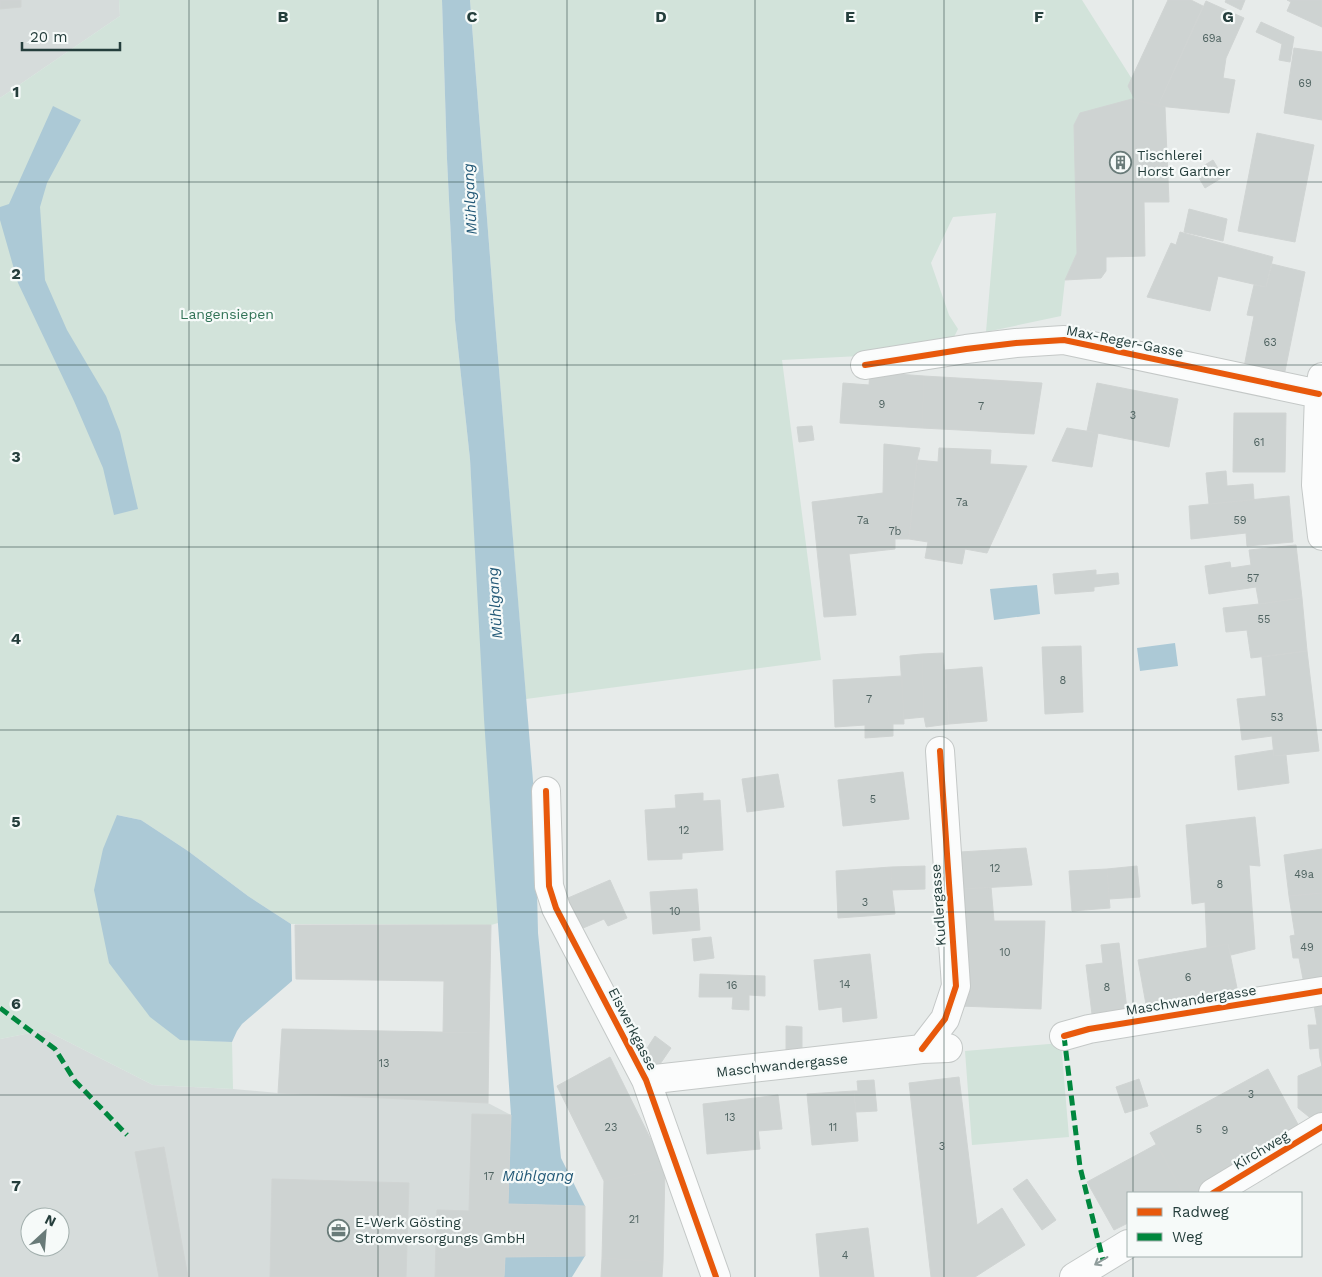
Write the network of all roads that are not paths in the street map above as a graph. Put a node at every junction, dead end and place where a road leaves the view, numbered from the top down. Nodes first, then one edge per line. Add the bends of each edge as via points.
1 (865, 365) dead end
2 (1320, 385) edge
3 (1322, 536) edge
4 (940, 751) dead end
5 (546, 791) dead end
6 (1322, 991) edge
7 (1064, 1036) dead end
8 (935, 1049) joint
9 (646, 1080) junction
10 (1322, 1127) edge
11 (1215, 1192) edge
12 (1127, 1245) edge
13 (716, 1277) edge
14 (1074, 1277) edge

1 - 2 street, Max-Reger-Gasse via 966,349 1064,340
2 - 3 street via 1316,485
4 - 8 street, Kudlergasse via 956,986
5 - 9 street, Eiswerkgasse via 549,886 556,908
6 - 7 street, Maschwandergasse via 1089,1028
8 - 9 street, Maschwandergasse
9 - 13 street, Eiswerkgasse
10 - 11 street, Kirchweg
12 -> 14 street

